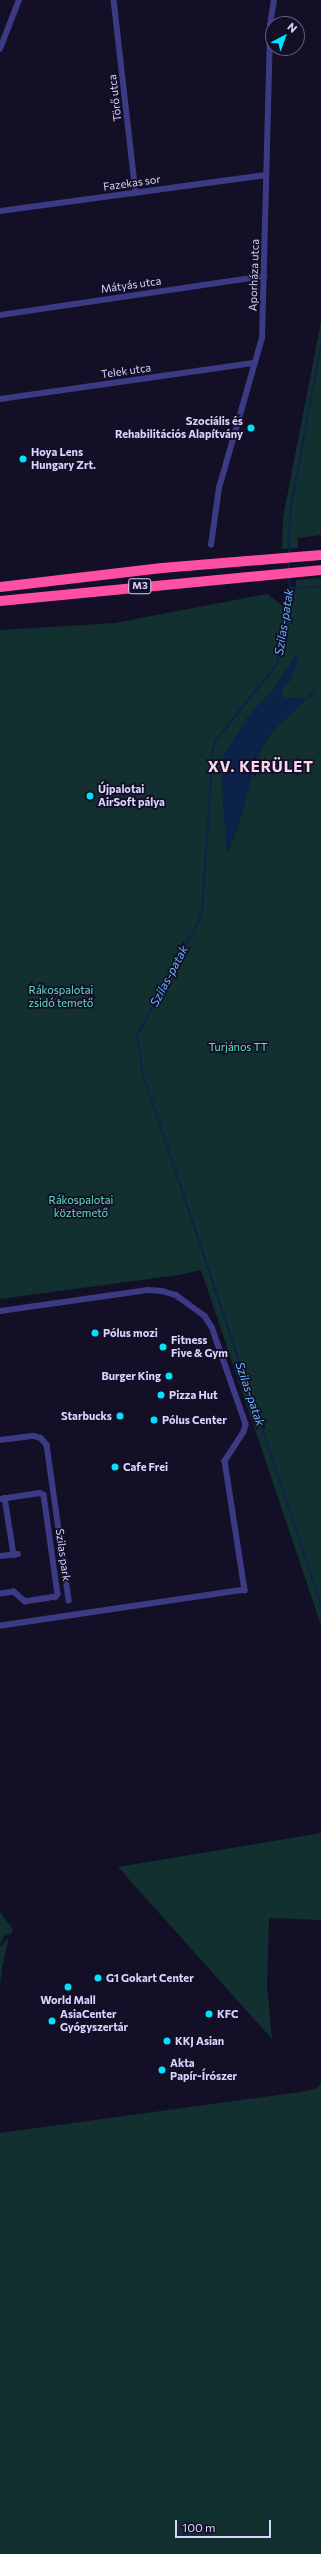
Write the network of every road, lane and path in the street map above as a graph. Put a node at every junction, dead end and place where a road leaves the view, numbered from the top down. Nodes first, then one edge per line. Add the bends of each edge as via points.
1 (19, 0) edge
2 (114, 0) edge
3 (274, 0) edge
4 (1, 40) edge
5 (0, 49) edge
6 (266, 175) junction
7 (136, 193) junction
8 (0, 211) edge
9 (264, 276) junction
10 (0, 315) edge
11 (254, 363) junction
12 (0, 399) edge
13 (210, 545) dead end
14 (321, 555) edge
15 (321, 570) edge
16 (0, 587) edge
17 (0, 601) edge
18 (0, 1311) edge
19 (0, 1440) edge
20 (3, 1499) edge
21 (0, 1556) edge
22 (0, 1594) edge
23 (69, 1600) dead end
24 (0, 1626) edge

1 - 4 street
2 - 7 street, Törő utca
3 - 6 street, Aporháza utca via 270,25
4 - 5 street
6 - 7 street, Fazekas sor
6 - 9 street, Aporháza utca
7 - 8 street, Fazekas sor
9 - 10 street, Mátyás utca
9 - 11 street, Aporháza utca via 262,338
11 - 12 street, Telek utca
11 - 13 street, Aporháza utca via 219,488
14 - 16 highway, M3 via 162,568
15 - 17 highway, M3
18 - 24 street via 148,1290 176,1295 205,1316 212,1327 246,1424 244,1432 225,1461 245,1590
19 - 23 street via 34,1436 41,1438 47,1445
20 - 21 street, Szilas park via 16,1554
20 - 22 street, Szilas park via 40,1493 44,1495 58,1594 56,1597 25,1602 14,1592

